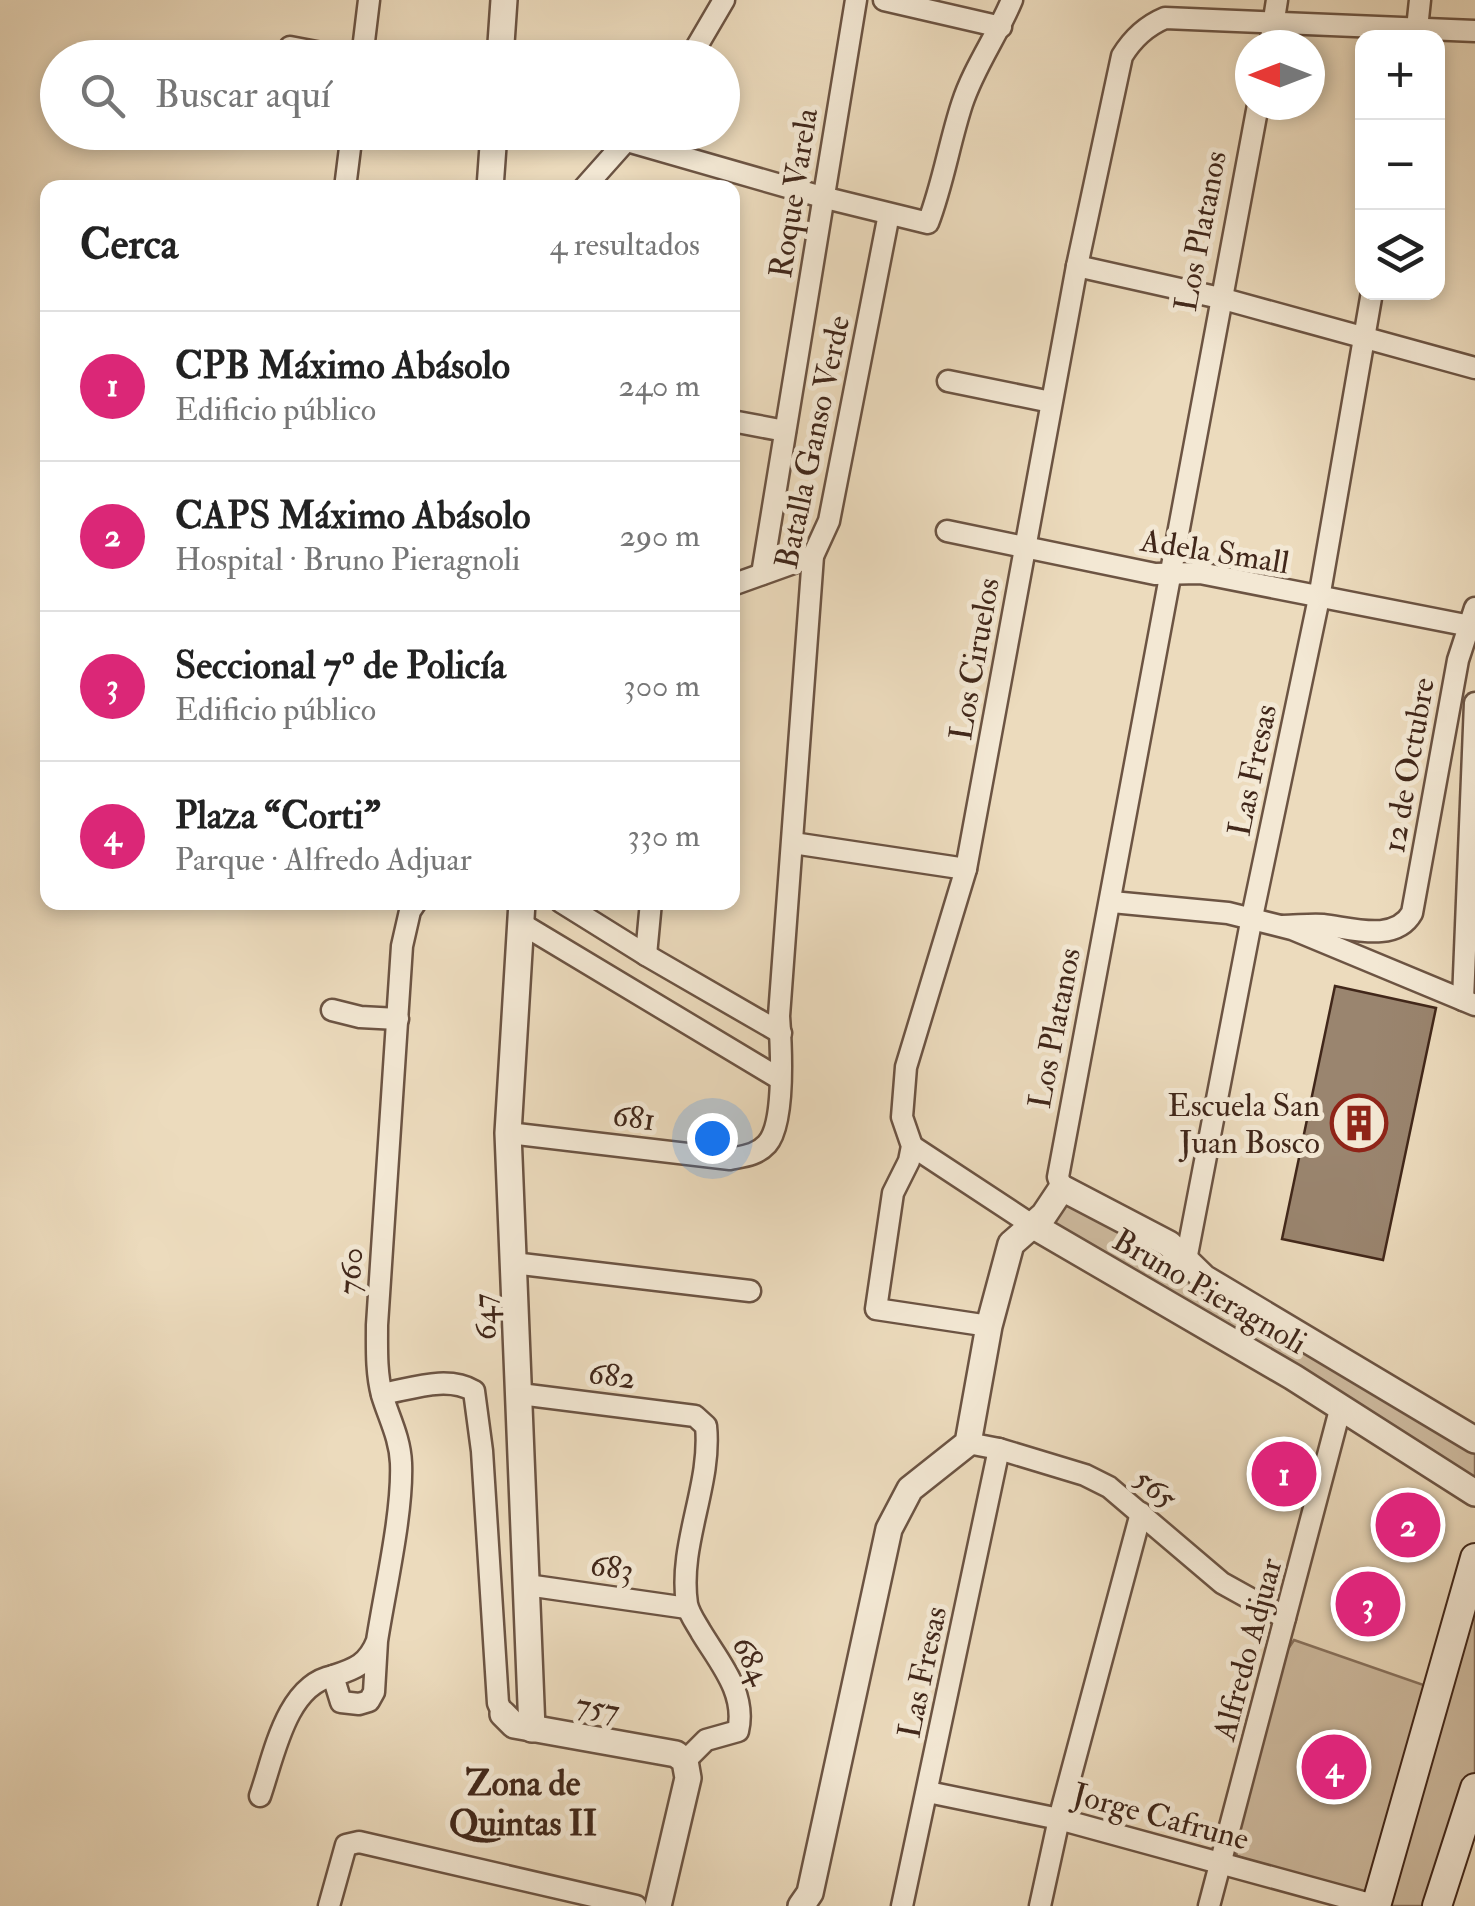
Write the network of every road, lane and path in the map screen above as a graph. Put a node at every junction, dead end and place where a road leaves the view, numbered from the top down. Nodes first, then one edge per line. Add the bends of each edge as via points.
1 (369, 0) edge
2 (504, 0) edge
3 (724, 0) edge
4 (856, 0) edge
5 (884, 0) edge
6 (1012, 0) edge
7 (1277, 0) edge
8 (1420, 0) edge
9 (1274, 23) junction
10 (1001, 27) junction
11 (1273, 30) edge
12 (1384, 30) edge
13 (1416, 30) edge
14 (1475, 30) edge
15 (1445, 31) edge
16 (364, 40) edge
17 (501, 40) edge
18 (701, 40) edge
19 (1255, 120) edge
20 (349, 150) edge
21 (493, 150) edge
22 (618, 150) edge
23 (672, 150) edge
24 (345, 180) edge
25 (491, 180) edge
26 (591, 180) edge
27 (822, 197) junction
28 (889, 214) junction
29 (1076, 266) junction
30 (1220, 298) junction
31 (1371, 300) edge
32 (1364, 337) junction
33 (1475, 368) edge
34 (948, 381) dead end
35 (1050, 402) junction
36 (740, 423) edge
37 (785, 431) junction
38 (947, 530) dead end
39 (1025, 546) junction
40 (813, 556) junction
41 (762, 574) junction
42 (1172, 574) junction
43 (740, 582) edge
44 (1319, 598) junction
45 (1474, 620) edge
46 (1475, 703) edge
47 (793, 843) junction
48 (966, 869) junction
49 (1112, 902) junction
50 (411, 910) edge
51 (574, 910) edge
52 (649, 910) edge
53 (522, 914) edge
54 (1252, 918) junction
55 (1282, 926) junction
56 (646, 956) junction
57 (1469, 1002) edge
58 (332, 1010) dead end
59 (398, 1020) junction
60 (780, 1032) junction
61 (780, 1078) junction
62 (508, 1133) junction
63 (912, 1146) junction
64 (753, 1155) joint
65 (1062, 1188) junction
66 (1032, 1224) junction
67 (1186, 1260) junction
68 (513, 1263) junction
69 (750, 1291) dead end
70 (989, 1326) junction
71 (382, 1394) junction
72 (520, 1394) junction
73 (1342, 1406) junction
74 (1475, 1440) edge
75 (968, 1444) junction
76 (998, 1449) junction
77 (1475, 1493) edge
78 (1141, 1514) junction
79 (1475, 1558) edge
80 (527, 1585) junction
81 (688, 1608) junction
82 (1469, 1612) edge
83 (1286, 1618) junction
84 (377, 1641) junction
85 (332, 1676) junction
86 (503, 1714) joint
87 (532, 1729) junction
88 (685, 1760) junction
89 (1475, 1788) edge
90 (928, 1792) junction
91 (260, 1796) dead end
92 (1059, 1819) junction
93 (1222, 1862) junction
94 (329, 1906) edge
95 (636, 1906) edge
96 (658, 1906) edge
97 (801, 1906) edge
98 (902, 1906) edge
99 (1040, 1906) edge
100 (1210, 1906) edge
101 (1376, 1906) edge
102 (1437, 1906) edge

1 - 16 street
2 - 17 street
3 - 18 street
4 - 27 street, Roque Varela
5 - 10 street
6 - 10 street
7 - 9 street
8 - 13 street
9 - 11 street
9 - 12 street
9 - 29 street, Los Ciruelos via 1166,18 1130,43
10 - 28 street via 961,106 928,224
14 - 15 street
19 - 30 street, Los Platanos
20 - 24 street
21 - 25 street
22 - 26 street
23 - 27 street
27 - 28 street
27 - 37 street, Roque Varela
28 - 40 street, Batalla Ganso Verde via 829,521
29 - 30 street
29 - 35 street, Los Ciruelos
30 - 32 street
30 - 42 street, Los Platanos
31 - 32 street, Las Fresas
32 - 33 street
32 - 44 street, Las Fresas
34 - 35 street
35 - 39 street, Los Ciruelos
36 - 37 street
37 - 41 street, Roque Varela
38 - 39 street, Adela Small
39 - 42 street, Adela Small
39 - 48 street, Los Ciruelos
40 - 41 street
40 - 47 street, Batalla Ganso Verde
41 - 43 street
42 - 44 street, Adela Small via 1200,573
42 - 49 street, Los Platanos
44 - 45 street, Adela Small
44 - 54 street, Las Fresas
45 - 55 street, 12 de Octubre via 1458,660 1412,913 1398,928 1377,931
46 - 57 street, 12 de Octubre
47 - 48 street
47 - 60 street, Batalla Ganso Verde
48 - 63 street, Los Ciruelos via 906,1067 902,1118
49 - 54 street
49 - 65 street, Los Platanos via 1058,1177
50 - 59 street, 760
51 - 56 street
52 - 56 street
53 - 61 street
53 - 62 street, 647
54 - 55 street
54 - 67 street, Las Fresas
55 - 57 street
56 - 60 street
58 - 59 street
59 - 71 street, 760 via 378,1308
60 - 61 street, Batalla Ganso Verde
61 - 64 street, Batalla Ganso Verde via 770,1142
62 - 64 street, 681 via 730,1159
62 - 68 street, 647
63 - 66 street, Bruno Pieragnoli
63 - 70 street via 893,1193 876,1309
65 - 66 street
65 - 67 street, Bruno Pieragnoli via 1169,1244
66 - 70 street via 1011,1244
66 - 73 street, Bruno Pieragnoli
67 - 74 street, Bruno Pieragnoli via 1204,1278
68 - 69 street
68 - 72 street, 647
70 - 75 street
71 - 84 street, 760 via 401,1465
71 - 86 street via 450,1382 474,1391
72 - 80 street, 647
72 - 81 street, 682 via 695,1416 706,1426
73 - 77 street, Bruno Pieragnoli
73 - 83 street, Alfredo Adjuar
75 - 76 street, 565
75 - 97 street via 910,1489 889,1529 810,1893
76 - 78 street, 565 via 1085,1475
76 - 90 street, Las Fresas
78 - 83 street, 565 via 1222,1583
78 - 92 street
79 - 82 main road
80 - 81 street, 683
80 - 87 street, 647
81 - 88 street, 684 via 738,1694 741,1718 738,1730 706,1740
82 - 101 main road
83 - 93 street, Alfredo Adjuar
84 - 85 street via 370,1658
84 - 85 street, 760 via 370,1701 341,1702
85 - 91 street via 317,1679 294,1702
86 - 87 street, 757
87 - 88 street, 757
88 - 96 street via 688,1778
89 - 102 main road
90 - 92 street, Jorge Cafrune
90 - 98 street, Las Fresas
92 - 93 street, Jorge Cafrune
92 - 99 street
93 - 100 street, Alfredo Adjuar
93 - 101 street, Jorge Cafrune
94 - 95 street via 346,1844 359,1842

